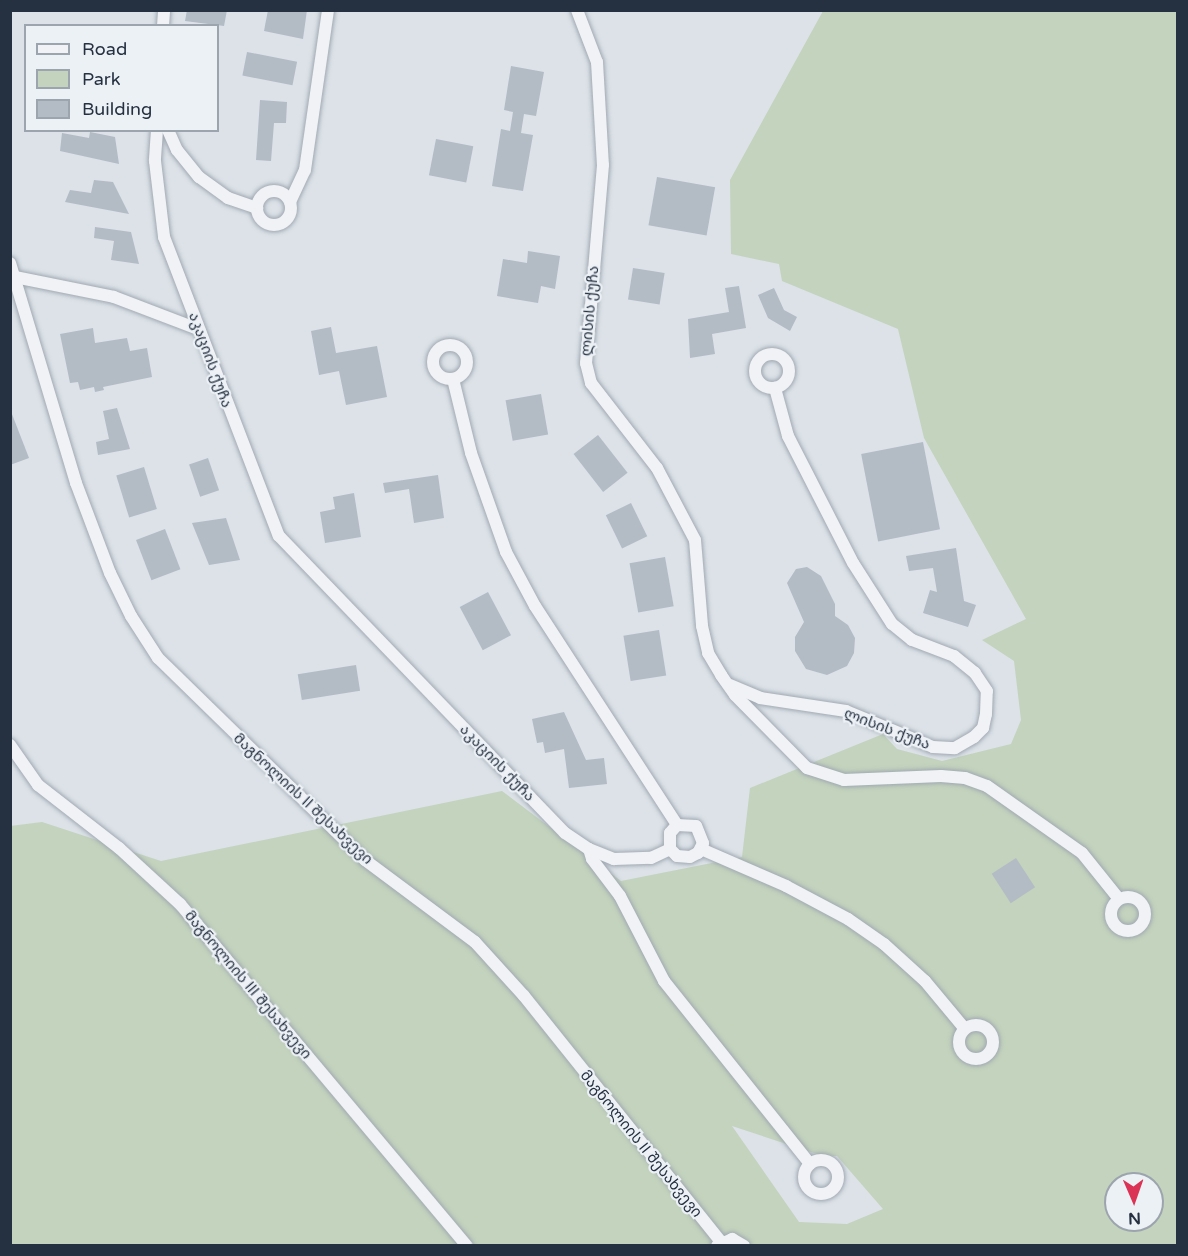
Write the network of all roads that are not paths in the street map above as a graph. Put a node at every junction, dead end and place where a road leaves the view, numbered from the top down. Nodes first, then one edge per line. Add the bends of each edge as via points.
1 (328, 10) edge
2 (577, 10) edge
3 (157, 132) edge
4 (169, 132) edge
5 (290, 202) junction
6 (257, 208) junction
7 (10, 263) edge
8 (12, 276) edge
9 (198, 329) junction
10 (453, 379) dead end
11 (775, 388) dead end
12 (728, 683) junction
13 (10, 745) edge
14 (677, 825) junction
15 (589, 849) junction
16 (670, 849) junction
17 (701, 849) junction
18 (1119, 899) dead end
19 (965, 1029) dead end
20 (810, 1164) dead end
21 (719, 1244) edge
22 (467, 1245) edge
23 (744, 1245) edge

1 - 5 street via 305,170
2 - 12 street, ლისის ქუჩა via 597,62 603,165 586,363 591,383 657,468 695,540 706,644
3 - 9 street, აკაციის ქუჩა via 155,161 164,237
4 - 6 street via 177,150 199,177 228,198
5 - 6 street via 284,195 271,192 262,196
5 - 6 street via 289,218 280,224 264,222
7 - 8 street, მაგნოლიის II შესახვევი
8 - 9 street via 114,297
8 - 21 street, მაგნოლიის II შესახვევი via 76,483 110,573 131,616 159,658 365,860 475,942 524,996
9 - 15 street, აკაციის ქუჩა via 279,536 565,833
10 - 14 street via 483,492 507,552 535,606
11 - 12 street, ლისის ქუჩა via 788,436 853,562 892,624 912,640 967,665 987,691 986,714 983,728 974,737 955,748 933,747 846,711 760,698
12 - 18 street, ლისის ქუჩა via 771,734 807,768 844,780 941,776 965,778 987,786 1082,853
13 - 22 street, მაგნოლიის III შესახვევი via 38,784 119,848 180,904
14 - 16 street via 670,833
14 - 17 street via 696,826 703,837
15 - 16 street, აკაციის ქუჩა via 614,859 636,860
15 - 20 street via 620,896 664,981
16 - 17 street via 686,858
17 - 19 street via 786,886 848,919 884,944 925,981
21 - 23 street via 732,1239

